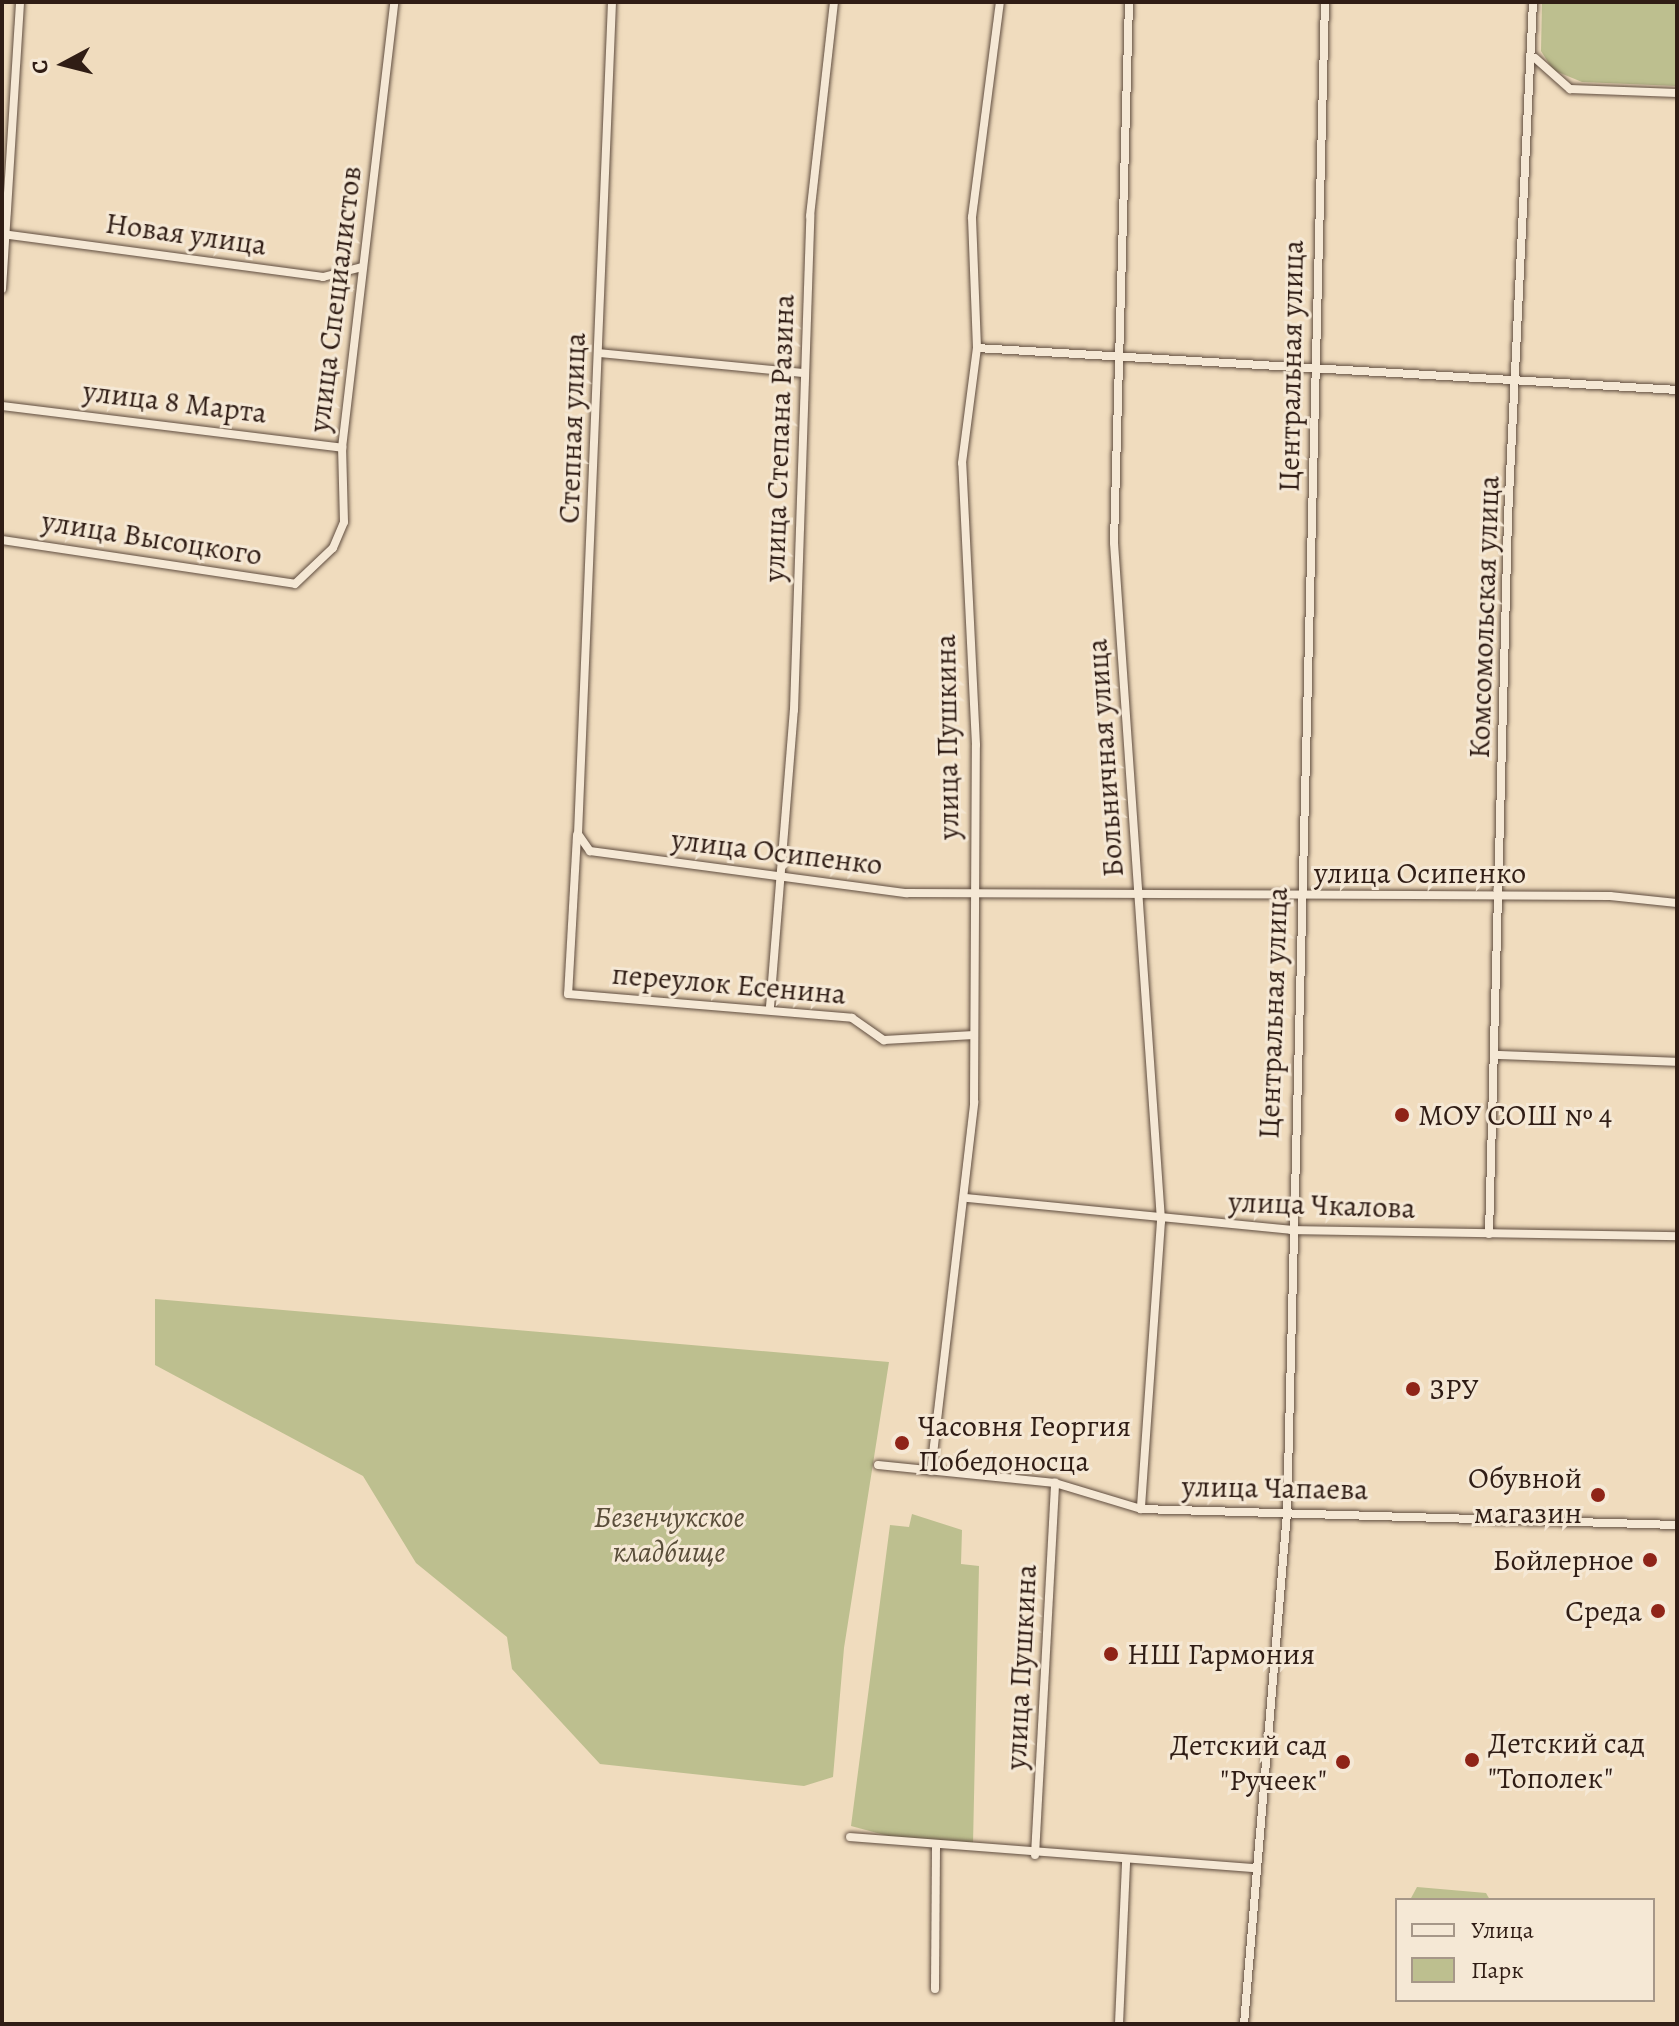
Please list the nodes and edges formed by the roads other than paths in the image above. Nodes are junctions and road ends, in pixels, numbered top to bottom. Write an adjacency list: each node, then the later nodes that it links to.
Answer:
1 (20, 2): 11 (street)
2 (394, 2): 12 (street, улица Специалистов)
3 (612, 2): 15 (street, Степная улица)
4 (834, 2): 18 (street, улица Степана Разина)
5 (1000, 2): 14 (street, улица Пушкина)
6 (1129, 2): 16 (street, Больничная улица)
7 (1325, 2): 17 (street, Центральная улица)
8 (1533, 2): 9 (street, Комсомольская улица)
9 (1533, 53): 10 (street); 19 (street, Комсомольская улица)
10 (1677, 93)
11 (5, 234): 12 (street, Новая улица); 13 (street)
12 (362, 267): 22 (street, улица Специалистов)
13 (2, 289)
14 (977, 348): 16 (street); 27 (street, улица Пушкина)
15 (599, 353): 18 (street); 25 (street, Степная улица)
16 (1114, 358): 17 (street); 30 (street, Больничная улица)
17 (1318, 367): 19 (street); 29 (street, Центральная улица)
18 (804, 373): 26 (street, улица Степана Разина)
19 (1520, 384): 20 (street); 28 (street, Комсомольская улица)
20 (1677, 390)
21 (2, 406): 22 (street, улица 8 Марта)
22 (342, 448): 24 (street, улица Специалистов)
23 (2, 540): 24 (street, улица Высоцкого)
24 (295, 584)
25 (578, 834): 26 (street, улица Осипенко); 32 (street, Степная улица)
26 (785, 877): 27 (street, улица Осипенко); 33 (street, улица Степана Разина)
27 (972, 895): 30 (street, улица Осипенко); 34 (street, улица Пушкина)
28 (1502, 895): 29 (street, улица Осипенко); 31 (street, улица Осипенко); 35 (street, Комсомольская улица)
29 (1301, 897): 30 (street, улица Осипенко); 39 (street, Центральная улица)
30 (1139, 898): 38 (street, Больничная улица)
31 (1677, 903)
32 (568, 994): 33 (street, переулок Есенина)
33 (770, 1007): 34 (street, переулок Есенина)
34 (974, 1035): 37 (street, улица Пушкина)
35 (1497, 1055): 36 (street); 40 (street, Комсомольская улица)
36 (1677, 1062)
37 (967, 1198): 38 (street, улица Чкалова); 43 (street, улица Пушкина)
38 (1161, 1221): 39 (street, улица Чкалова); 45 (street, Больничная улица)
39 (1291, 1230): 40 (street, улица Чкалова); 46 (street, Центральная улица)
40 (1489, 1234): 41 (street, улица Чкалова)
41 (1677, 1236)
42 (878, 1465): 43 (street, улица Чапаева)
43 (931, 1471): 44 (street, улица Чапаева)
44 (1055, 1483): 45 (street, улица Чапаева); 50 (street, улица Пушкина)
45 (1141, 1509): 46 (street, улица Чапаева)
46 (1287, 1513): 47 (street, улица Чапаева); 52 (street, Центральная улица)
47 (1677, 1525)
48 (850, 1837): 49 (street)
49 (936, 1848): 50 (street); 53 (street)
50 (1035, 1855): 51 (street)
51 (1126, 1861): 52 (street); 54 (street)
52 (1255, 1868): 55 (street, Центральная улица)
53 (935, 1989)
54 (1119, 2024)
55 (1244, 2024)

